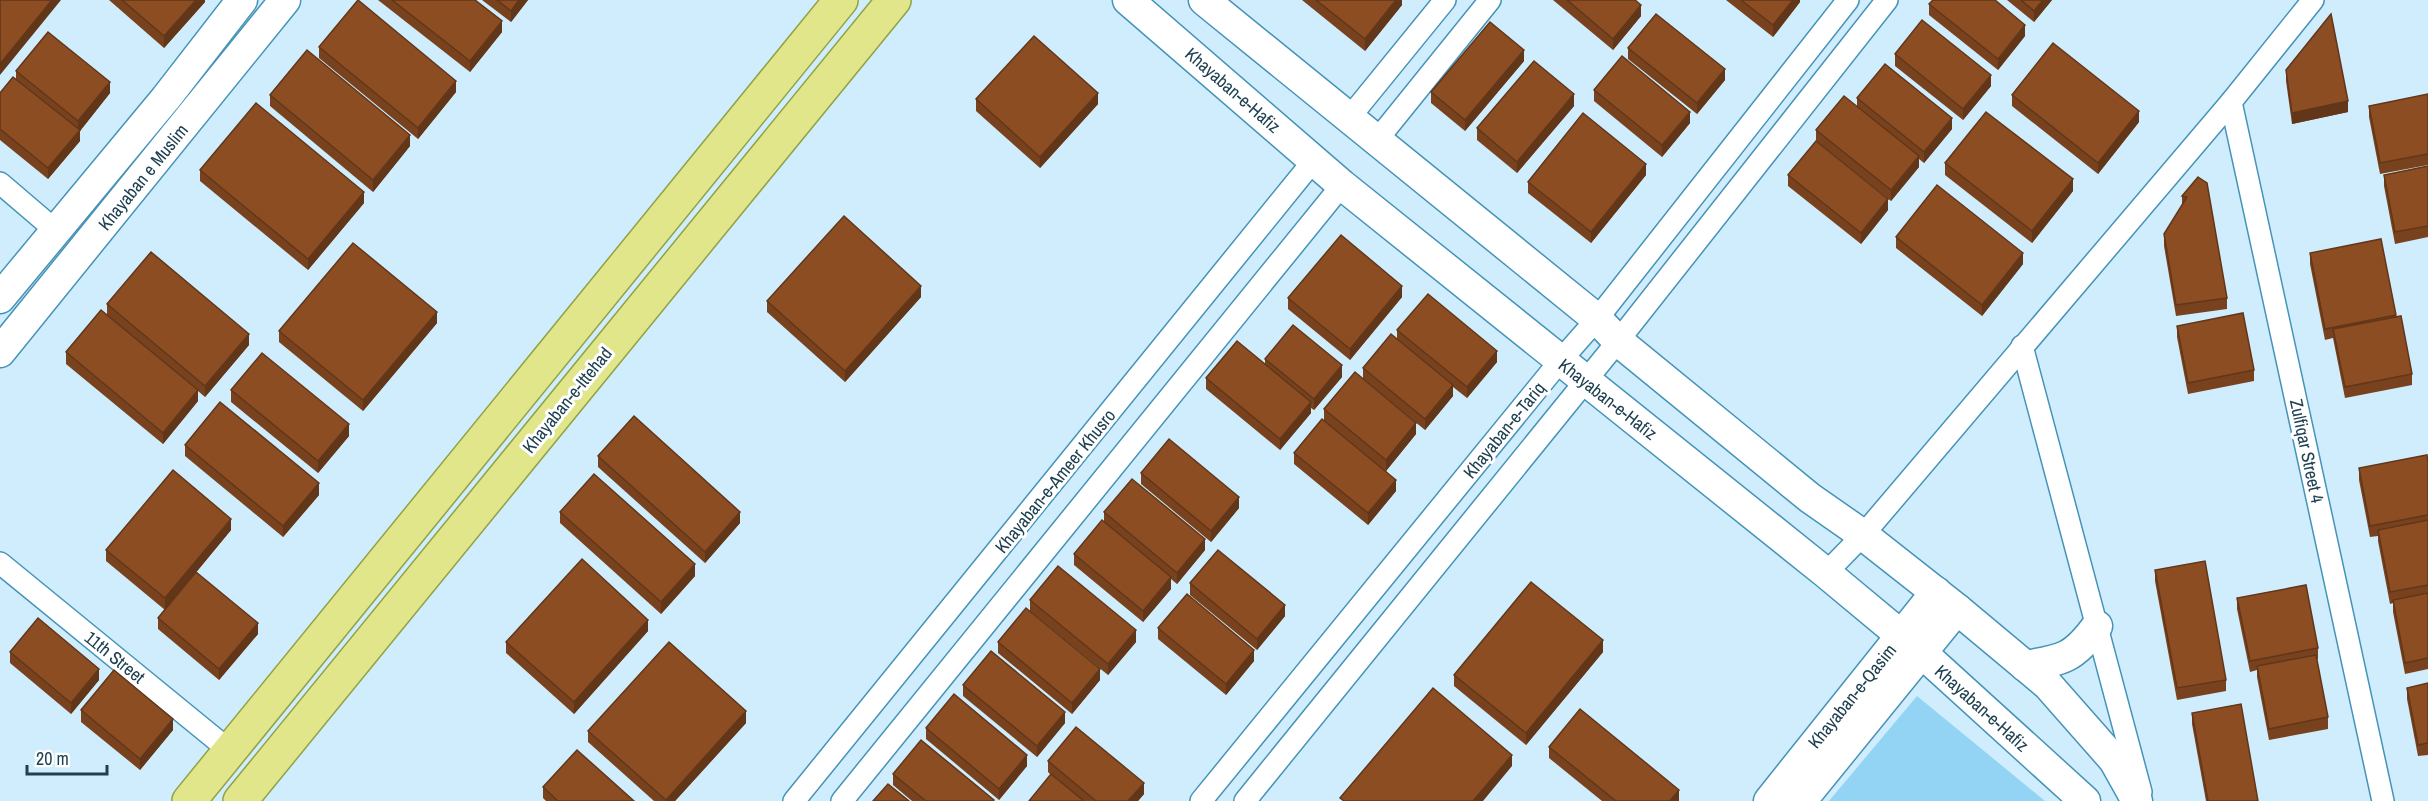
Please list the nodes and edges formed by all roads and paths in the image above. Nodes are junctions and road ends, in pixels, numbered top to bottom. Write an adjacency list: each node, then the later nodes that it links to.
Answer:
1 (242, 0): 12 (street)
2 (285, 0): 14 (street, Khayaban e Muslim)
3 (841, 0): 35 (main road)
4 (894, 0): 37 (main road, Khayaban-e-Ittehad)
5 (1128, 0): 17 (street, Khayaban-e-Hafiz)
6 (1204, 0): 15 (street)
7 (1444, 0): 15 (street)
8 (1490, 0): 16 (street)
9 (1848, 0): 22 (street, Khayaban-e-Tariq)
10 (2313, 0): 13 (street)
11 (1886, 1): 23 (street, Khayaban-e-Tariq)
12 (166, 98): 14 (street); 20 (street)
13 (2230, 102): 24 (street); 47 (street, Zulfiqar Street 4)
14 (192, 116): 25 (street, Khayaban e Muslim)
15 (1349, 117): 16 (street)
16 (1377, 140): 22 (street)
17 (1314, 160): 19 (street, Khayaban-e-Hafiz); 38 (street, Khayaban-e-Ameer Khusro)
18 (0, 183): 20 (street)
19 (1341, 185): 26 (street, Khayaban-e-Hafiz); 39 (street, Khayaban-e-Ameer Khusro)
20 (55, 230): 21 (street)
21 (0, 298)
22 (1597, 319): 23 (street); 26 (street, Khayaban-e-Tariq)
23 (1618, 341): 27 (street, Khayaban-e-Tariq); 28 (street)
24 (2022, 346): 28 (street); 32 (street)
25 (0, 352)
26 (1560, 361): 27 (street, Khayaban-e-Hafiz); 40 (street, Khayaban-e-Tariq)
27 (1585, 380): 30 (street, Khayaban-e-Hafiz); 41 (street, Khayaban-e-Tariq)
28 (1863, 535): 30 (street); 31 (street)
29 (0, 563): 35 (street, 11th Street)
30 (1826, 573): 33 (street, Khayaban-e-Hafiz)
31 (1947, 601): 33 (street, Khayaban-e-Qasim); 34 (street)
32 (2097, 626): 34 (street); 46 (street)
33 (1911, 644): 42 (street, Khayaban-e-Qasim); 43 (street, Khayaban-e-Qasim); 44 (street, Khayaban-e-Hafiz)
34 (2025, 666): 45 (street)
35 (230, 751): 36 (main road)
36 (189, 801)
37 (240, 801)
38 (794, 801)
39 (842, 801)
40 (1201, 801)
41 (1245, 801)
42 (1769, 801)
43 (1801, 801)
44 (2085, 801)
45 (2137, 801)
46 (2144, 801)
47 (2383, 801)

